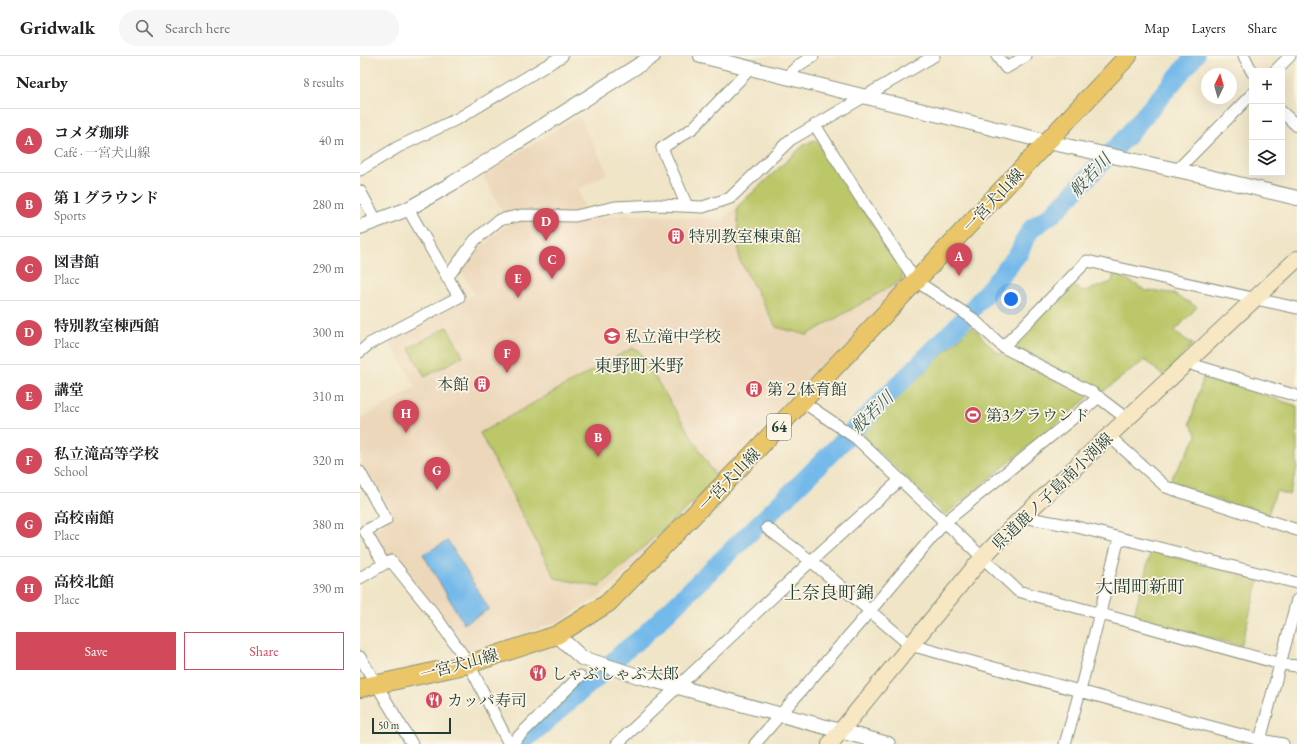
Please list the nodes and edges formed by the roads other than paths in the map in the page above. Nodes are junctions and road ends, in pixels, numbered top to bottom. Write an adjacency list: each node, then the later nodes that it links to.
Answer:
1 (562, 56): 22 (street)
2 (653, 56): 27 (street)
3 (701, 56): 12 (street)
4 (813, 56): 15 (street)
5 (934, 56): 11 (street)
6 (997, 56): 7 (street)
7 (1026, 56)
8 (1128, 56): 21 (main road, 一宮犬山線 / 64)
9 (1244, 56): 13 (street)
10 (1290, 56): 14 (street)
11 (918, 60): 16 (street)
12 (751, 68): 15 (street); 26 (street)
13 (1250, 68)
14 (1278, 68)
15 (786, 77): 16 (street)
16 (866, 96): 19 (street); 21 (street)
17 (1249, 97): 23 (street)
18 (1285, 115): 20 (street)
19 (815, 125): 26 (street); 32 (street)
20 (1297, 126)
21 (1048, 142): 23 (street); 32 (main road, 一宮犬山線 / 64)
22 (360, 170)
23 (1177, 170): 25 (street)
24 (360, 191): 28 (street)
25 (1297, 198)
26 (687, 206): 31 (street)
27 (408, 209): 28 (street); 31 (street)
28 (377, 222): 29 (street)
29 (360, 227)
30 (1297, 258): 33 (main road, 県道鹿ノ子島南小渕線)
31 (447, 278): 36 (street)
32 (916, 281): 35 (street); 40 (main road, 一宮犬山線 / 64)
33 (1256, 298): 34 (street); 35 (street); 37 (main road, 県道鹿ノ子島南小渕線)
34 (1297, 308)
35 (1003, 347): 39 (street)
36 (360, 352)
37 (1187, 363): 38 (street); 41 (main road, 県道鹿ノ子島南小渕線)
38 (1297, 396)
39 (1099, 397): 41 (street); 46 (street)
40 (803, 402): 44 (street); 58 (main road, 一宮犬山線 / 64)
41 (1128, 419): 42 (main road, 県道鹿ノ子島南小渕線)
42 (1109, 436): 45 (main road, 県道鹿ノ子島南小渕線); 48 (street)
43 (360, 472): 52 (street)
44 (900, 480): 46 (street); 51 (street)
45 (1023, 517): 49 (street); 50 (main road, 県道鹿ノ子島南小渕線)
46 (944, 523): 50 (street); 56 (street)
47 (767, 528): 51 (street)
48 (1297, 530)
49 (1119, 538): 54 (street); 57 (street)
50 (982, 558): 57 (street); 59 (main road, 県道鹿ノ子島南小渕線)
51 (811, 561): 56 (street); 66 (street)
52 (384, 564): 53 (street); 61 (street)
53 (360, 578)
54 (1297, 583)
55 (1297, 600): 62 (street)
56 (870, 611): 59 (street); 68 (street)
57 (1100, 614): 62 (street); 67 (street)
58 (556, 635): 61 (main road, 一宮犬山線 / 64); 66 (street)
59 (910, 645): 67 (street); 69 (main road, 県道鹿ノ子島南小渕線)
60 (360, 657): 65 (street)
61 (469, 664): 65 (main road, 一宮犬山線 / 64); 72 (street)
62 (1281, 664): 63 (street); 70 (street)
63 (1297, 666)
64 (580, 676): 72 (street)
65 (369, 686): 71 (street)
66 (678, 687): 68 (street); 73 (street)
67 (1080, 691): 70 (street); 76 (street)
68 (779, 715): 69 (street); 74 (street)
69 (835, 738): 75 (street)
70 (1260, 742): 77 (street)
71 (412, 744)
72 (510, 744)
73 (617, 744)
74 (755, 744)
75 (888, 744)
76 (1065, 744)
77 (1283, 744)

